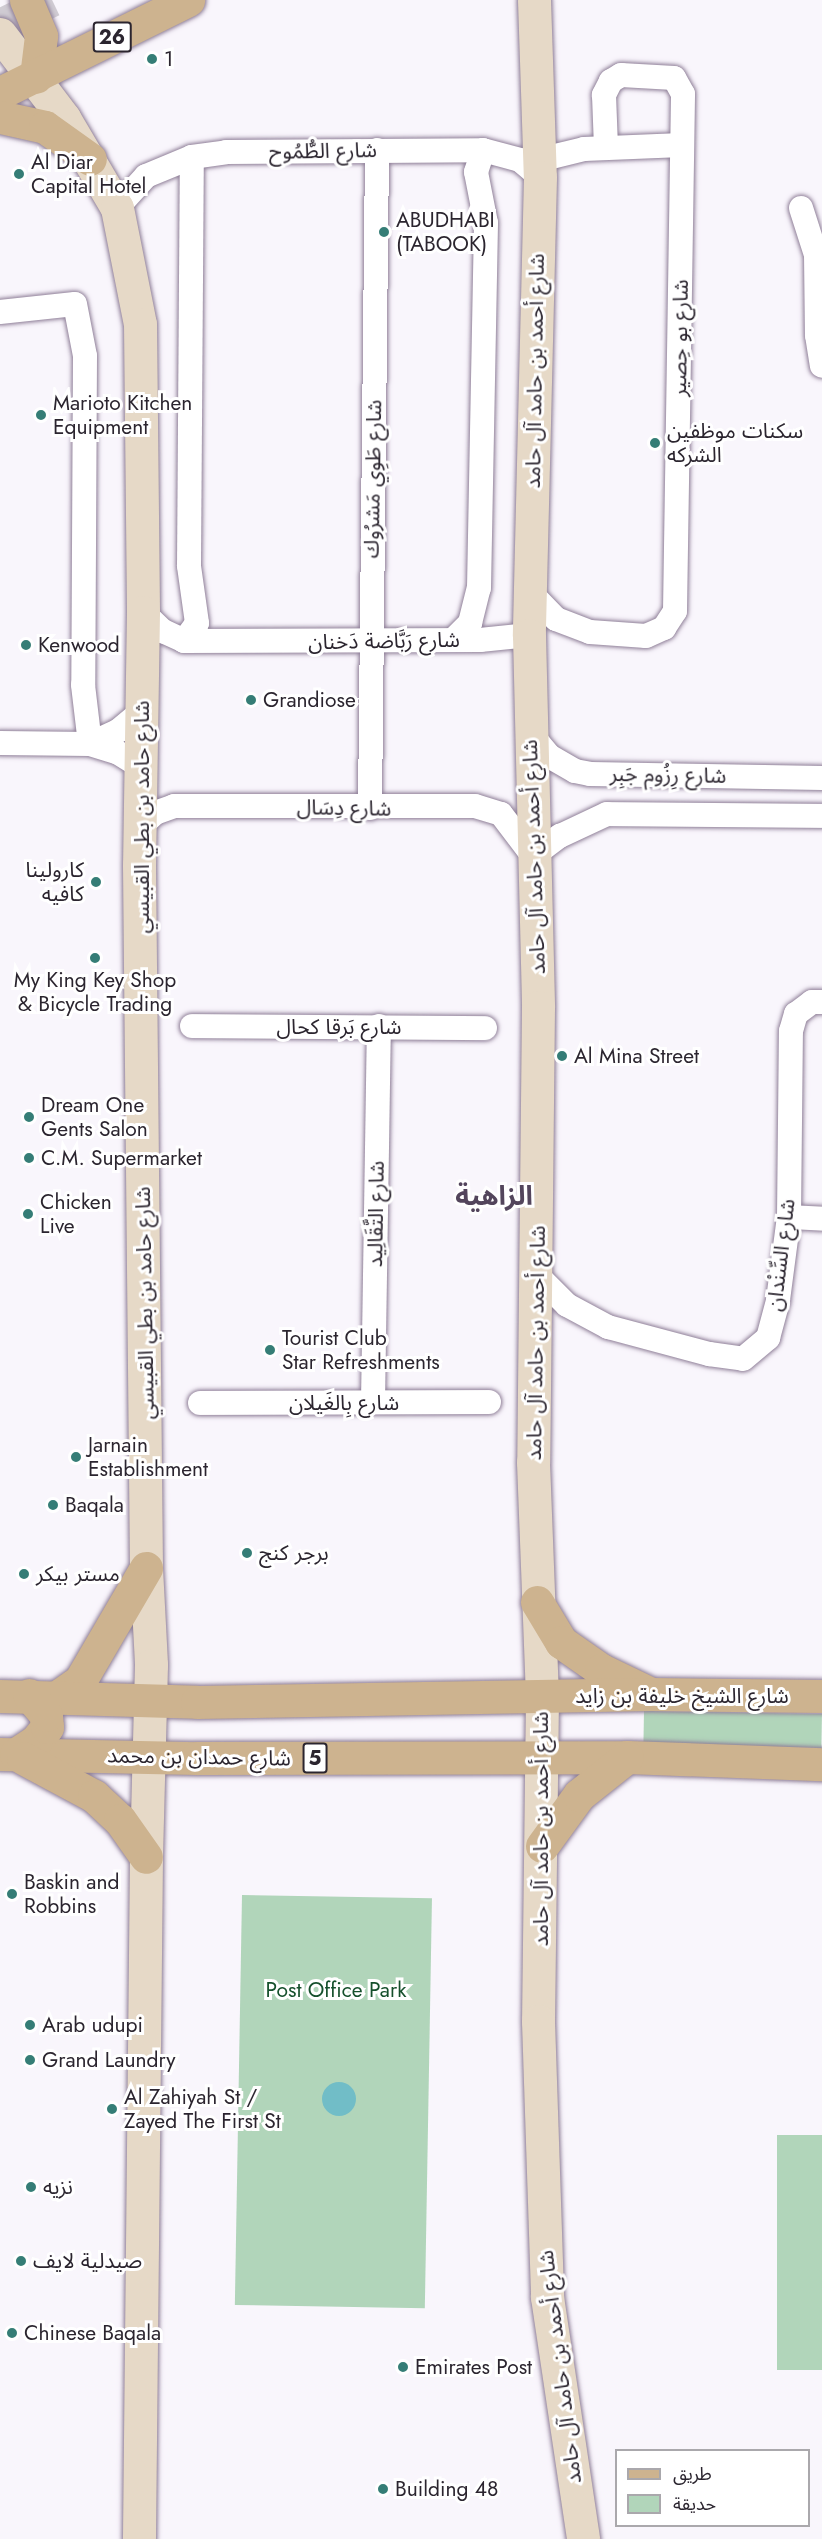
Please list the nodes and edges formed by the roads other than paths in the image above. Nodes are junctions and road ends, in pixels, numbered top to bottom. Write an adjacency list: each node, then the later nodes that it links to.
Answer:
1 (26, 0): 5 (main road)
2 (188, 0): 5 (main road, 26)
3 (534, 0): 14 (main road, شارع أحمد بن حامد آل حامد)
4 (0, 34): 5 (main road, شارع حامد بن بطي القبيسي)
5 (36, 76): 6 (main road, 26); 13 (main road, شارع حامد بن بطي القبيسي)
6 (0, 93)
7 (0, 117): 13 (main road)
8 (682, 145): 9 (street); 9 (street, شارع بو حِصير); 19 (street, شارع بو حِصير)
9 (606, 147): 14 (street)
10 (377, 150): 11 (street, شارع الطُّمُوح); 12 (street, شارع الطُّمُوح); 24 (street, شارع طَوِي مَشرُوك)
11 (483, 150): 14 (street, شارع الطُّمُوح); 23 (street)
12 (192, 157): 15 (street, شارع الطُّمُوح); 21 (street)
13 (90, 159): 15 (main road, شارع حامد بن بطي القبيسي)
14 (539, 169): 19 (main road, شارع أحمد بن حامد آل حامد)
15 (117, 208): 20 (main road, شارع حامد بن بطي القبيسي)
16 (801, 208): 18 (street)
17 (0, 312): 30 (street)
18 (822, 366)
19 (530, 592): 22 (main road, شارع أحمد بن حامد آل حامد)
20 (143, 612): 25 (street, شارع رَبَّاضة دَخنان); 27 (main road, شارع حامد بن بطي القبيسي)
21 (197, 618): 25 (street); 26 (street, شارع رَبَّاضة دَخنان)
22 (529, 635): 23 (street, شارع رَبَّاضة دَخنان); 28 (main road, شارع أحمد بن حامد آل حامد)
23 (454, 639): 24 (street, شارع رَبَّاضة دَخنان)
24 (371, 640): 26 (street, شارع رَبَّاضة دَخنان); 33 (street, شارع طَوِي مَشرُوك)
25 (183, 641): 26 (street, شارع رَبَّاضة دَخنان)
26 (239, 644)
27 (142, 711): 30 (street); 31 (main road, شارع حامد بن بطي القبيسي)
28 (530, 733): 32 (street, شارع رِزُوم جَبِر); 36 (main road, شارع أحمد بن حامد آل حامد)
29 (0, 743): 30 (street)
30 (90, 744): 31 (street)
31 (141, 767): 35 (main road, شارع حامد بن بطي القبيسي)
32 (822, 778)
33 (370, 808): 35 (street, شارع دِسَال); 36 (street, شارع دِسَال)
34 (822, 816): 36 (street, شارع رِزُوم جَبِر)
35 (140, 827): 47 (main road, شارع حامد بن بطي القبيسي)
36 (533, 856): 43 (main road, شارع أحمد بن حامد آل حامد)
37 (822, 1002): 41 (street, شارع السِّنْدان)
38 (192, 1026): 39 (street, شارع بَرقا كحال)
39 (379, 1026): 40 (street, شارع بَرقا كحال); 44 (street, شارع التَّقَالِيد)
40 (485, 1028)
41 (789, 1217): 42 (street); 43 (street, شارع السِّنْدان)
42 (822, 1219)
43 (537, 1275): 48 (main road, شارع أحمد بن حامد آل حامد)
44 (374, 1402): 45 (street, شارع بِالغَيلان); 46 (street, شارع بِالغَيلان)
45 (489, 1402)
46 (200, 1403)
47 (146, 1568): 50 (main road); 53 (main road, شارع حامد بن بطي القبيسي)
48 (537, 1602): 49 (main road); 52 (main road, شارع أحمد بن حامد آل حامد)
49 (651, 1694): 51 (main road, شارع الشيخ خليفة بن زايد); 52 (main road, شارع الشيخ خليفة بن زايد)
50 (29, 1695): 53 (main road); 54 (main road)
51 (822, 1696)
52 (542, 1697): 53 (main road); 56 (main road, شارع أحمد بن حامد آل حامد)
53 (151, 1699): 55 (main road, شارع حامد بن بطي القبيسي)
54 (8, 1754): 55 (main road, شارع حمدان بن محمد / 5); 60 (main road)
55 (149, 1755): 56 (main road, شارع حمدان بن محمد / 5); 60 (main road, شارع حامد بن بطي القبيسي)
56 (542, 1757): 57 (main road); 59 (main road, شارع أحمد بن حامد آل حامد)
57 (627, 1757): 58 (main road); 59 (main road)
58 (822, 1764)
59 (542, 1846): 62 (main road, شارع أحمد بن حامد آل حامد)
60 (146, 1857): 61 (main road, شارع حامد بن بطي القبيسي)
61 (139, 2539)
62 (583, 2539)

